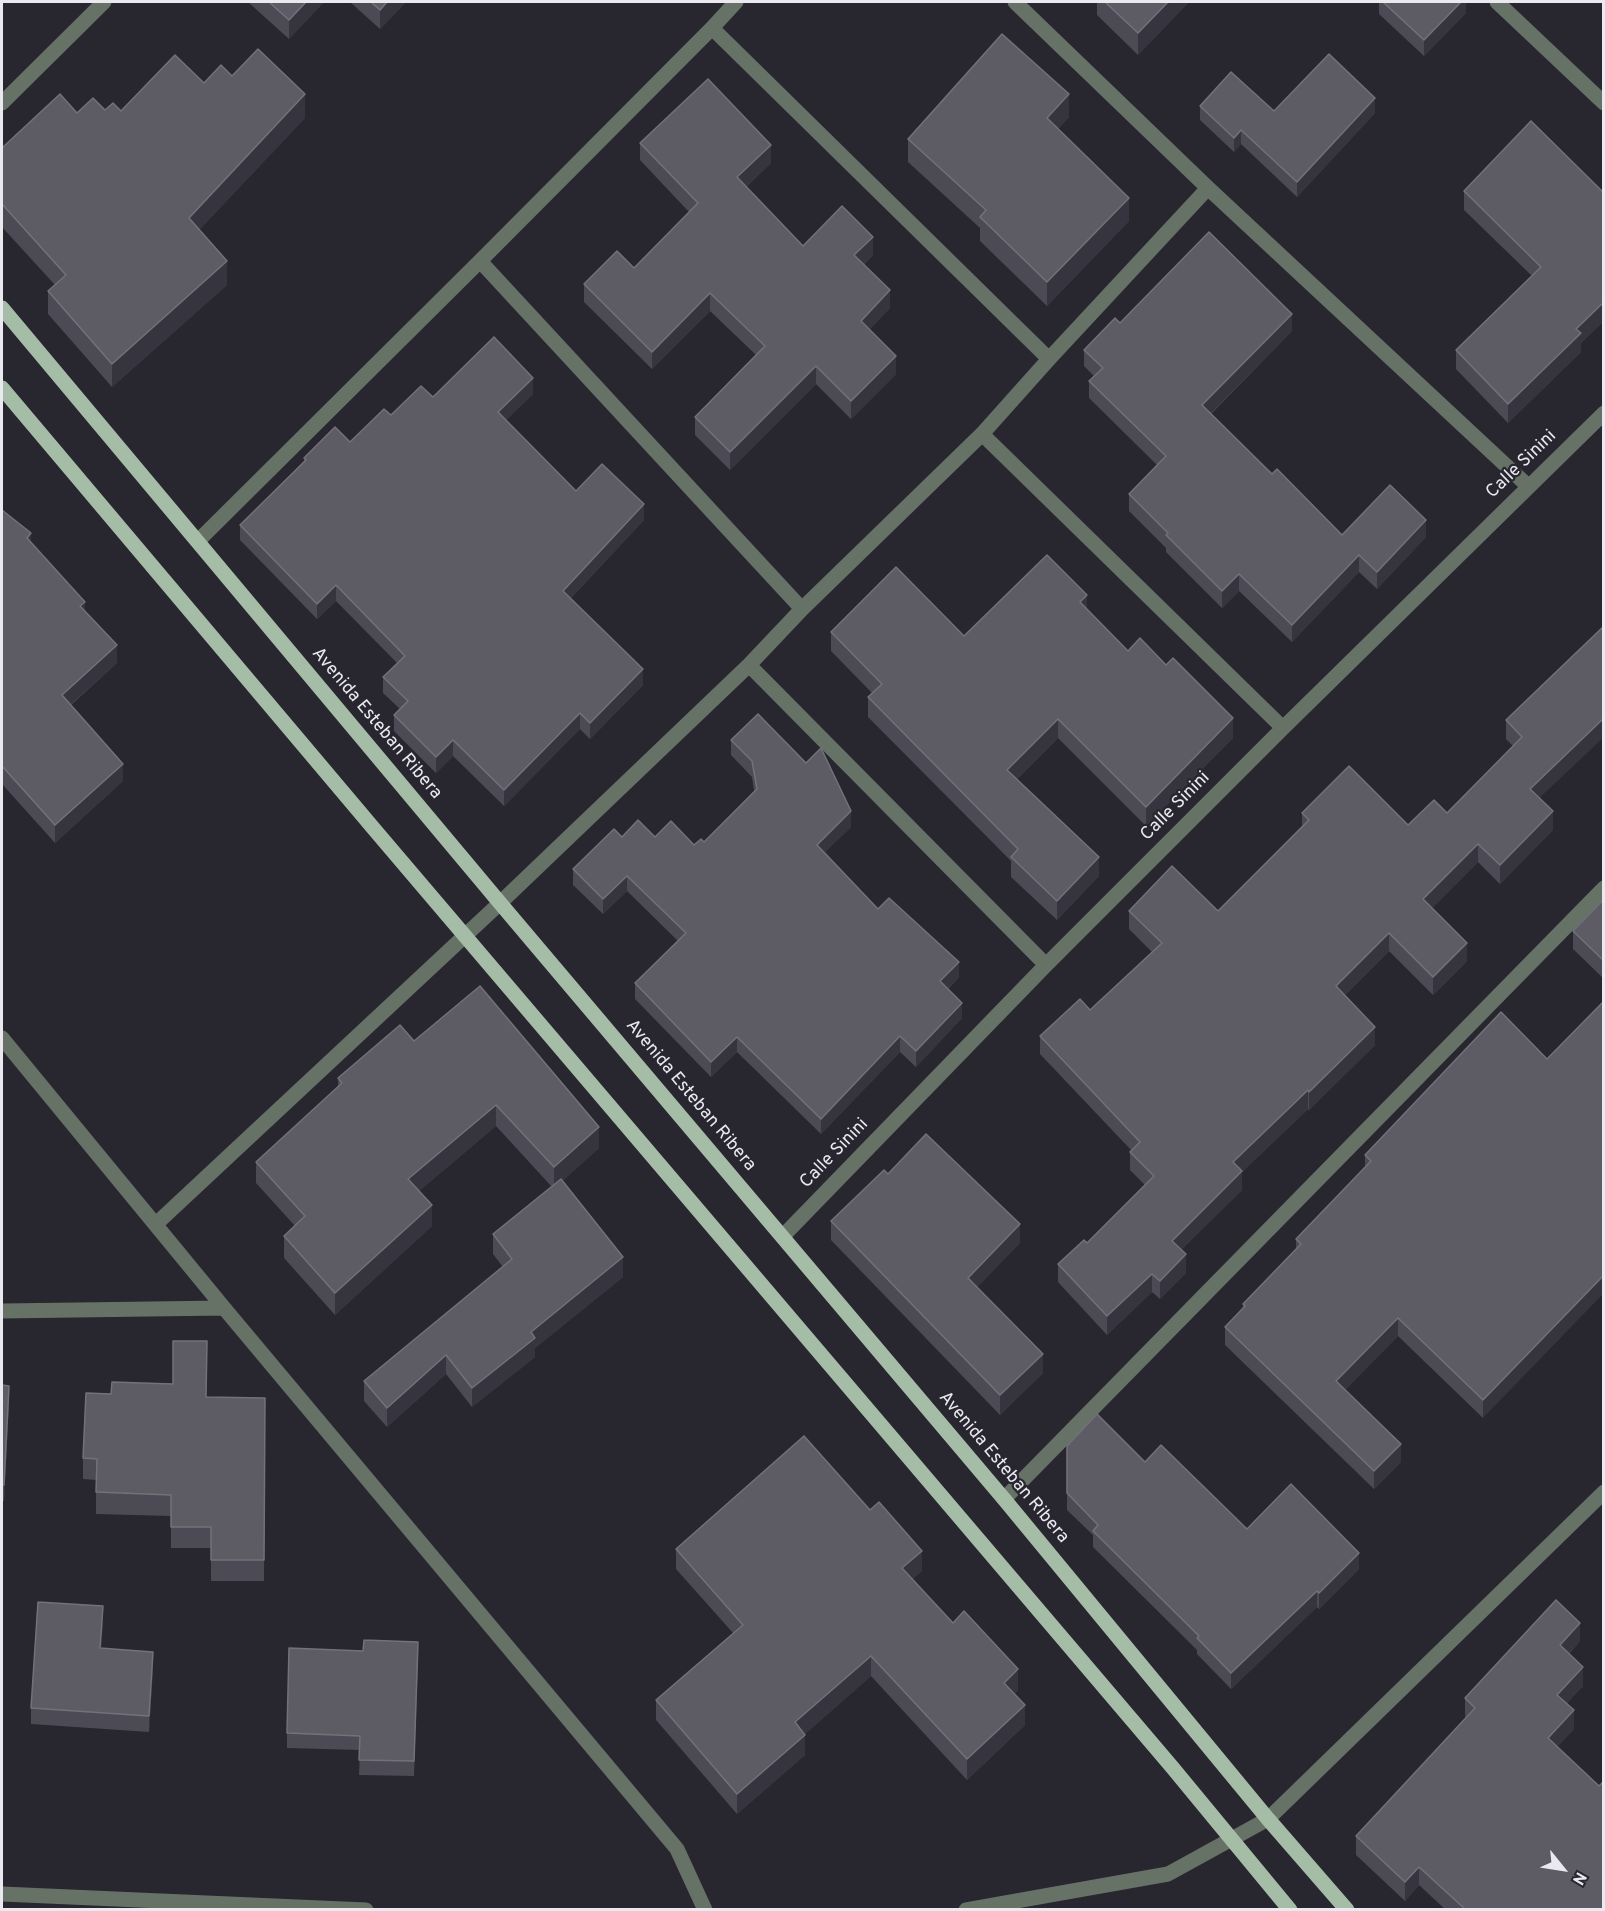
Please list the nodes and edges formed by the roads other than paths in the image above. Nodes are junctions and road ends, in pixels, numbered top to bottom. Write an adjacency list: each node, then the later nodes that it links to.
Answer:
1 (104, 2): 6 (street)
2 (736, 2): 5 (street)
3 (1014, 2): 8 (street)
4 (1497, 2): 7 (street)
5 (712, 28): 9 (street); 11 (street)
6 (2, 103)
7 (1604, 103)
8 (1208, 188): 11 (street); 15 (street)
9 (480, 261): 16 (street); 17 (street)
10 (2, 308): 16 (main road, Avenida Esteban Ribera)
11 (1049, 358): 14 (street)
12 (2, 388): 22 (main road)
13 (1604, 413): 15 (street, Calle Sinini)
14 (982, 434): 17 (street); 19 (street)
15 (1528, 486): 19 (street, Calle Sinini)
16 (198, 541): 21 (main road, Avenida Esteban Ribera)
17 (802, 609): 18 (street)
18 (749, 665): 21 (street); 23 (street)
19 (1283, 728): 23 (street, Calle Sinini)
20 (1604, 888): 30 (street)
21 (500, 903): 22 (street); 26 (main road, Avenida Esteban Ribera)
22 (465, 936): 25 (street); 32 (main road)
23 (1046, 966): 26 (street, Calle Sinini)
24 (2, 1038): 25 (street)
25 (156, 1224): 27 (street)
26 (783, 1236): 30 (main road, Avenida Esteban Ribera)
27 (224, 1308): 28 (street); 35 (street)
28 (2, 1311)
29 (1604, 1492): 31 (street)
30 (1004, 1499): 31 (main road, Avenida Esteban Ribera)
31 (1268, 1819): 32 (street); 38 (main road, Avenida Esteban Ribera)
32 (1231, 1839): 36 (street); 37 (main road)
33 (2, 1894): 34 (street)
34 (366, 1910)
35 (705, 1910)
36 (966, 1910)
37 (1290, 1910)
38 (1347, 1910)

